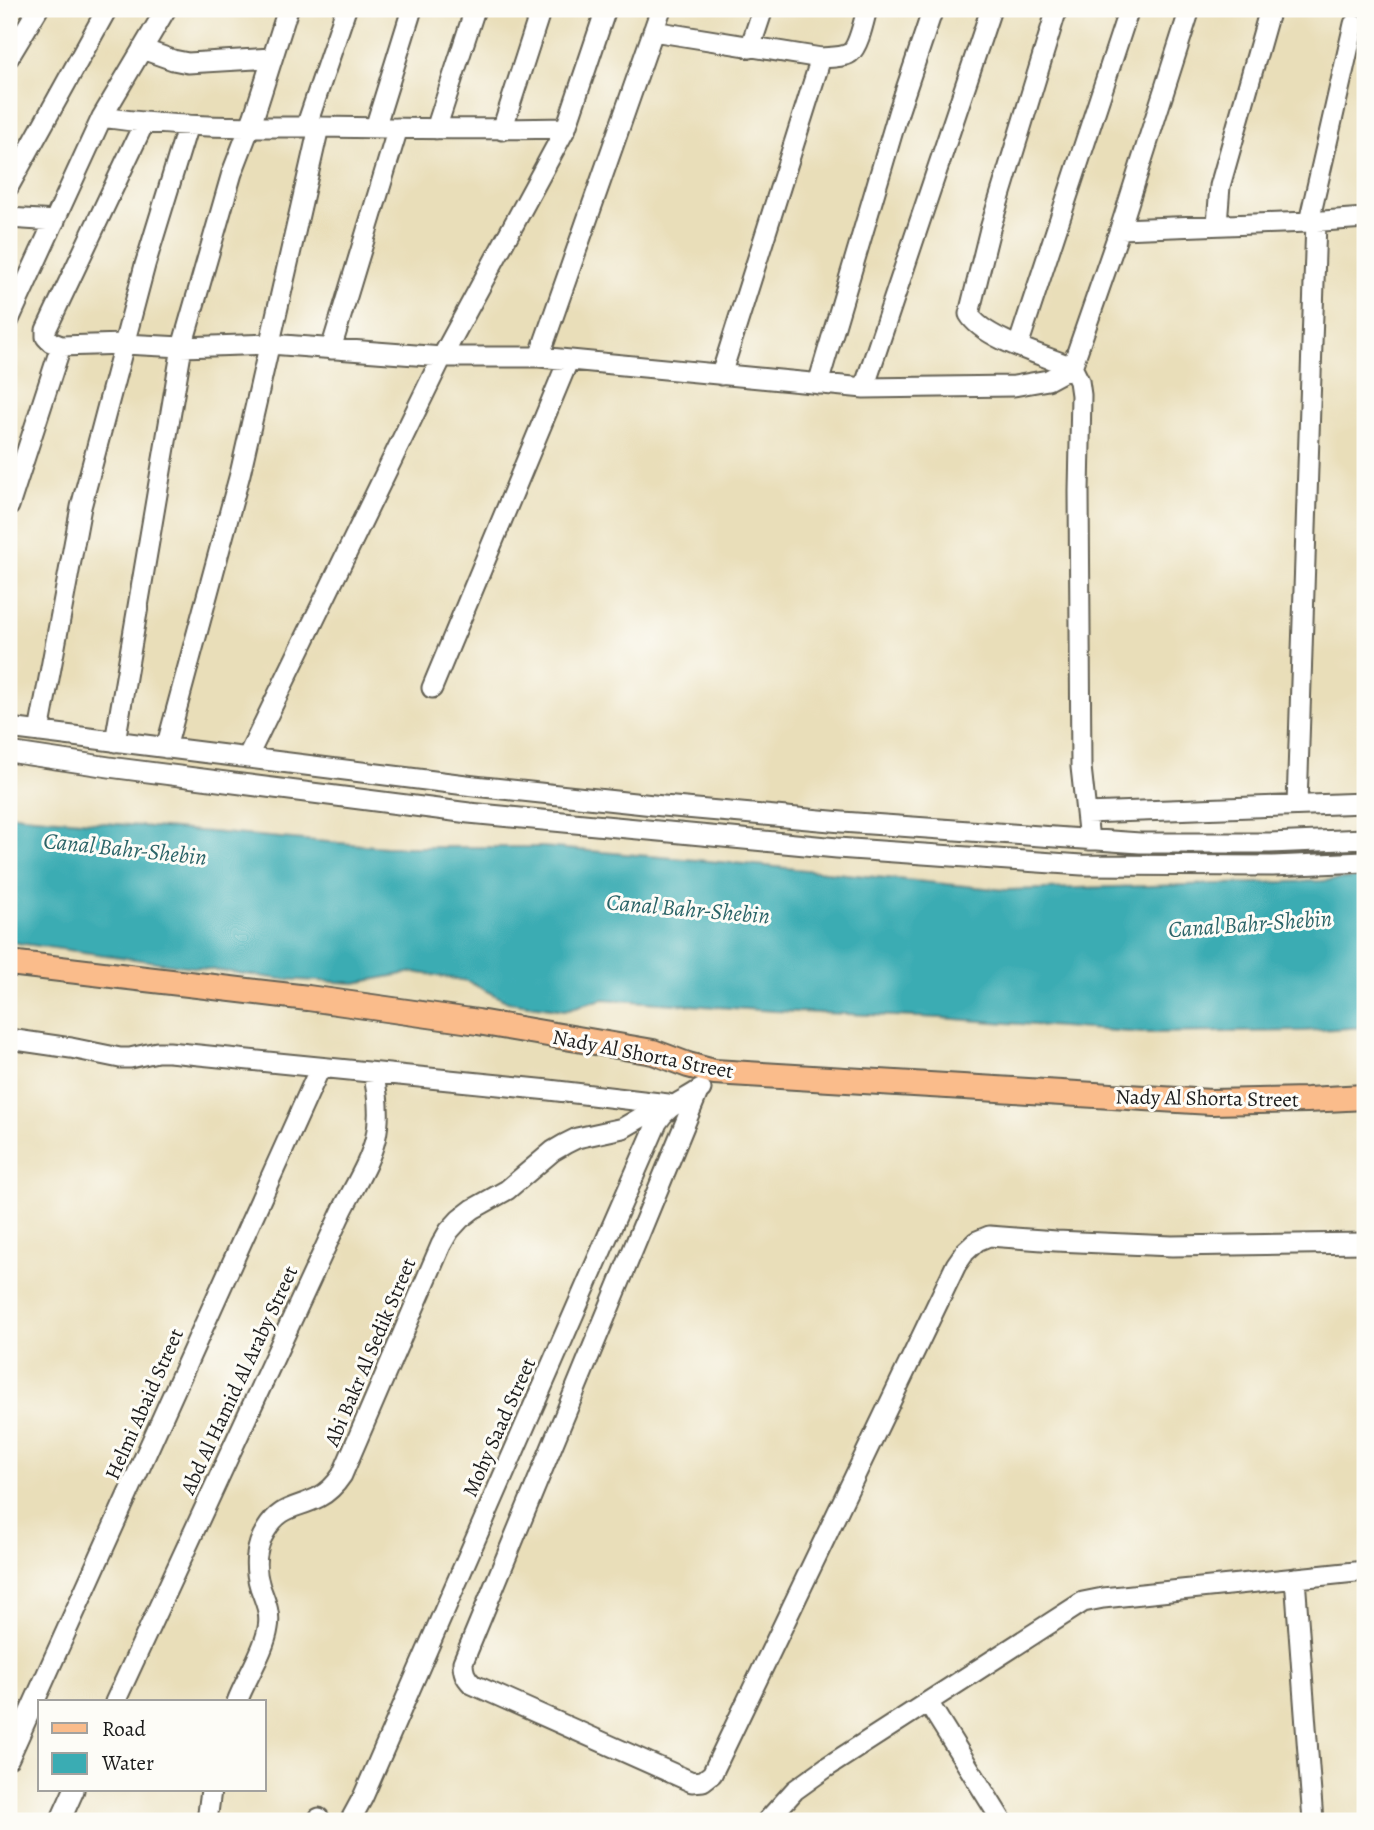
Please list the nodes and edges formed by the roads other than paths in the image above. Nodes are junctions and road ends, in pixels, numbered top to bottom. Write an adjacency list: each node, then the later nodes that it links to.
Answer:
1 (38, 9): 23 (street)
2 (107, 9): 36 (street)
3 (166, 9): 22 (street)
4 (288, 9): 24 (street)
5 (346, 9): 30 (street)
6 (412, 9): 31 (street)
7 (475, 9): 34 (street)
8 (541, 9): 35 (street)
9 (606, 9): 33 (street)
10 (661, 9): 20 (street)
11 (763, 9): 21 (street)
12 (867, 9): 25 (street)
13 (933, 9): 55 (street)
14 (991, 9): 56 (street)
15 (1057, 9): 47 (street)
16 (1129, 9): 47 (street)
17 (1189, 9): 42 (street)
18 (1270, 9): 41 (street)
19 (1354, 24): 40 (street)
20 (653, 32): 21 (street); 51 (street)
21 (750, 48): 25 (street)
22 (142, 49): 24 (street); 26 (street)
23 (9, 57)
24 (272, 58): 29 (street)
25 (821, 58): 54 (street)
26 (102, 117): 27 (street); 39 (street)
27 (144, 123): 28 (street); 46 (street)
28 (188, 125): 29 (street); 44 (street)
29 (250, 127): 30 (street); 48 (street)
30 (313, 127): 31 (street); 45 (street)
31 (374, 128): 32 (street)
32 (398, 128): 34 (street); 49 (street)
33 (566, 128): 35 (street); 50 (street)
34 (436, 129): 35 (street)
35 (502, 130)
36 (9, 186)
37 (9, 218): 39 (street)
38 (1365, 218): 40 (street)
39 (55, 221): 43 (street)
40 (1313, 222): 41 (street); 66 (street)
41 (1217, 224): 42 (street)
42 (1120, 229): 53 (street)
43 (9, 320)
44 (124, 344): 46 (street); 48 (street); 60 (street)
45 (270, 344): 48 (street); 49 (street); 62 (street)
46 (61, 346): 57 (street)
47 (1018, 346): 53 (street)
48 (182, 347): 61 (street)
49 (331, 349): 50 (street)
50 (442, 357): 51 (street); 64 (street)
51 (539, 357): 52 (street)
52 (568, 360): 54 (street); 58 (street)
53 (1072, 367): 56 (street); 67 (street)
54 (721, 375): 55 (street)
55 (818, 384): 56 (street)
56 (864, 388)
57 (9, 506)
58 (432, 688)
59 (9, 728): 60 (street)
60 (38, 732): 61 (street)
61 (115, 742): 62 (street)
62 (166, 748): 64 (street)
63 (9, 752): 70 (street)
64 (247, 758): 69 (street)
65 (1365, 803): 66 (street)
66 (1297, 805): 67 (street)
67 (1086, 813): 69 (street)
68 (1365, 839): 69 (street)
69 (1089, 840)
70 (1365, 862)
71 (9, 962): 74 (main road, Nady Al Shorta Street)
72 (9, 1039): 73 (street)
73 (320, 1068): 75 (street); 85 (street, Helmi Abaid Street)
74 (714, 1072): 76 (street, Mohy Saad Street); 77 (main road, Nady Al Shorta Street)
75 (373, 1073): 78 (street); 82 (street, Abd Al Hamid Al Araby Street)
76 (698, 1091): 78 (street, Mohy Saad Street); 79 (street)
77 (1365, 1097)
78 (672, 1105): 83 (street, Abi Bakr Al Sedik Street); 90 (street, Mohy Saad Street)
79 (1365, 1243)
80 (1365, 1572): 81 (street)
81 (1295, 1578): 84 (street); 93 (street)
82 (116, 1700)
83 (238, 1700)
84 (928, 1702): 91 (street); 92 (street)
85 (9, 1758)
86 (73, 1792): 88 (street)
87 (212, 1792): 89 (street)
88 (60, 1821)
89 (206, 1821)
90 (349, 1821)
91 (767, 1821)
92 (1002, 1821)
93 (1313, 1821)

